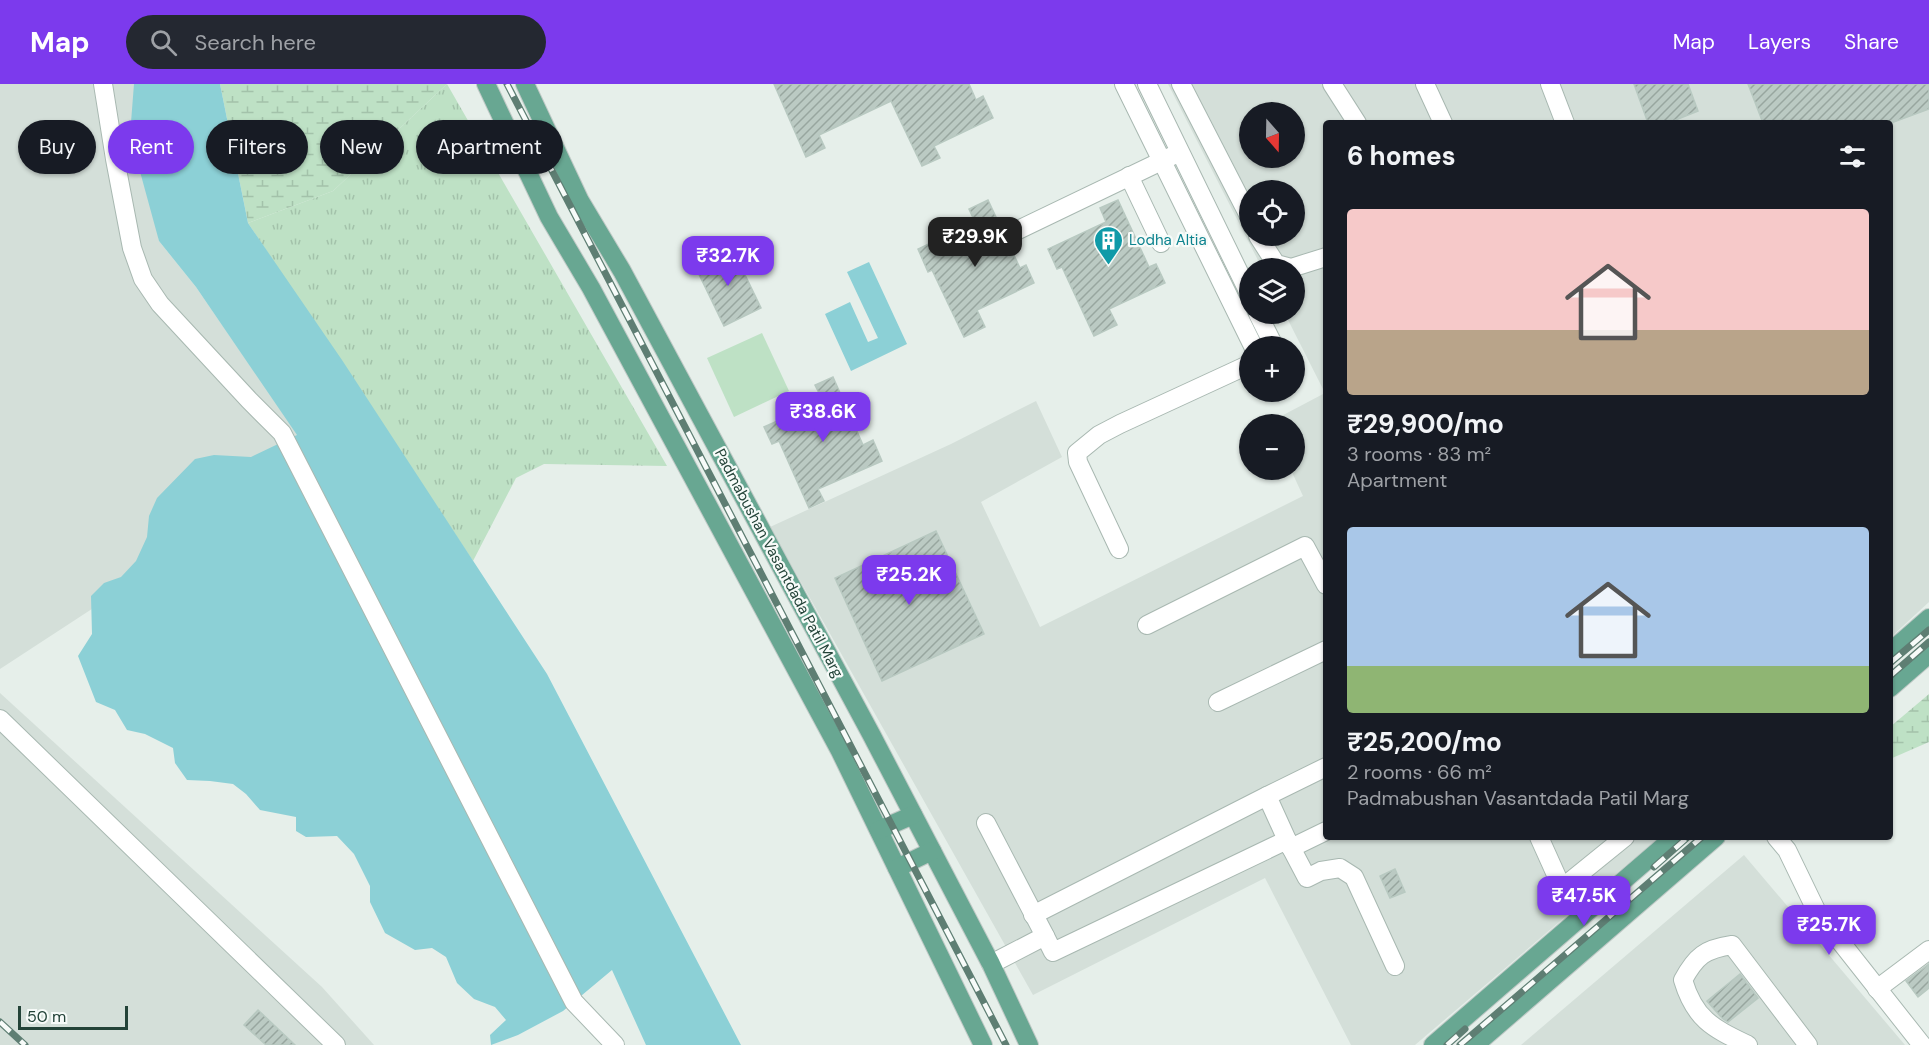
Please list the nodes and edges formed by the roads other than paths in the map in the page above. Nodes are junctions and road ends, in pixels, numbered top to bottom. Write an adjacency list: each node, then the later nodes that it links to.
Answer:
1 (103, 84): 57 (street)
2 (486, 84): 38 (main road)
3 (525, 84): 36 (main road, Padmabushan Vasantdada Patil Marg)
4 (1124, 84): 14 (street)
5 (1147, 84): 13 (street)
6 (1182, 84): 16 (street)
7 (1332, 84): 10 (street)
8 (1425, 84): 11 (street)
9 (1550, 84): 12 (street)
10 (1355, 120)
11 (1442, 120)
12 (1564, 120)
13 (1180, 152): 14 (street); 21 (street)
14 (1162, 160): 15 (street); 22 (street)
15 (1130, 176): 17 (street); 18 (street)
16 (1239, 196)
17 (1014, 232)
18 (1161, 243)
19 (1264, 246): 20 (street)
20 (1323, 258)
21 (1239, 273)
22 (1247, 336)
23 (1239, 369): 24 (street)
24 (1119, 549)
25 (1323, 579): 26 (street)
26 (1148, 625)
27 (1925, 629): 28 (main road)
28 (1893, 650)
29 (1323, 651): 32 (street)
30 (1929, 654): 31 (main road)
31 (1893, 685)
32 (1218, 702)
33 (0, 719): 56 (street)
34 (1323, 768): 35 (street)
35 (1267, 796): 46 (street); 50 (street)
36 (913, 815): 38 (main road); 47 (main road, Padmabushan Vasantdada Patil Marg)
37 (986, 823): 50 (street)
38 (879, 830): 49 (main road)
39 (1323, 832): 46 (street)
40 (1540, 840): 48 (street)
41 (1597, 840): 48 (street)
42 (1622, 840): 48 (street)
43 (1671, 840): 60 (main road)
44 (1713, 840): 61 (main road)
45 (1779, 840): 55 (street)
46 (1289, 844): 51 (street); 54 (street)
47 (932, 851): 49 (main road); 53 (main road, Padmabushan Vasantdada Patil Marg)
48 (1604, 855)
49 (897, 868): 58 (main road)
50 (1034, 915): 51 (street)
51 (1045, 936): 53 (street)
52 (1929, 950): 55 (street)
53 (991, 964): 59 (main road, Padmabushan Vasantdada Patil Marg)
54 (1395, 966)
55 (1877, 989): 64 (street)
56 (336, 1045)
57 (615, 1045)
58 (983, 1045)
59 (1029, 1045)
60 (1433, 1045)
61 (1475, 1045)
62 (1748, 1045): 63 (street)
63 (1808, 1045)
64 (1922, 1045)

